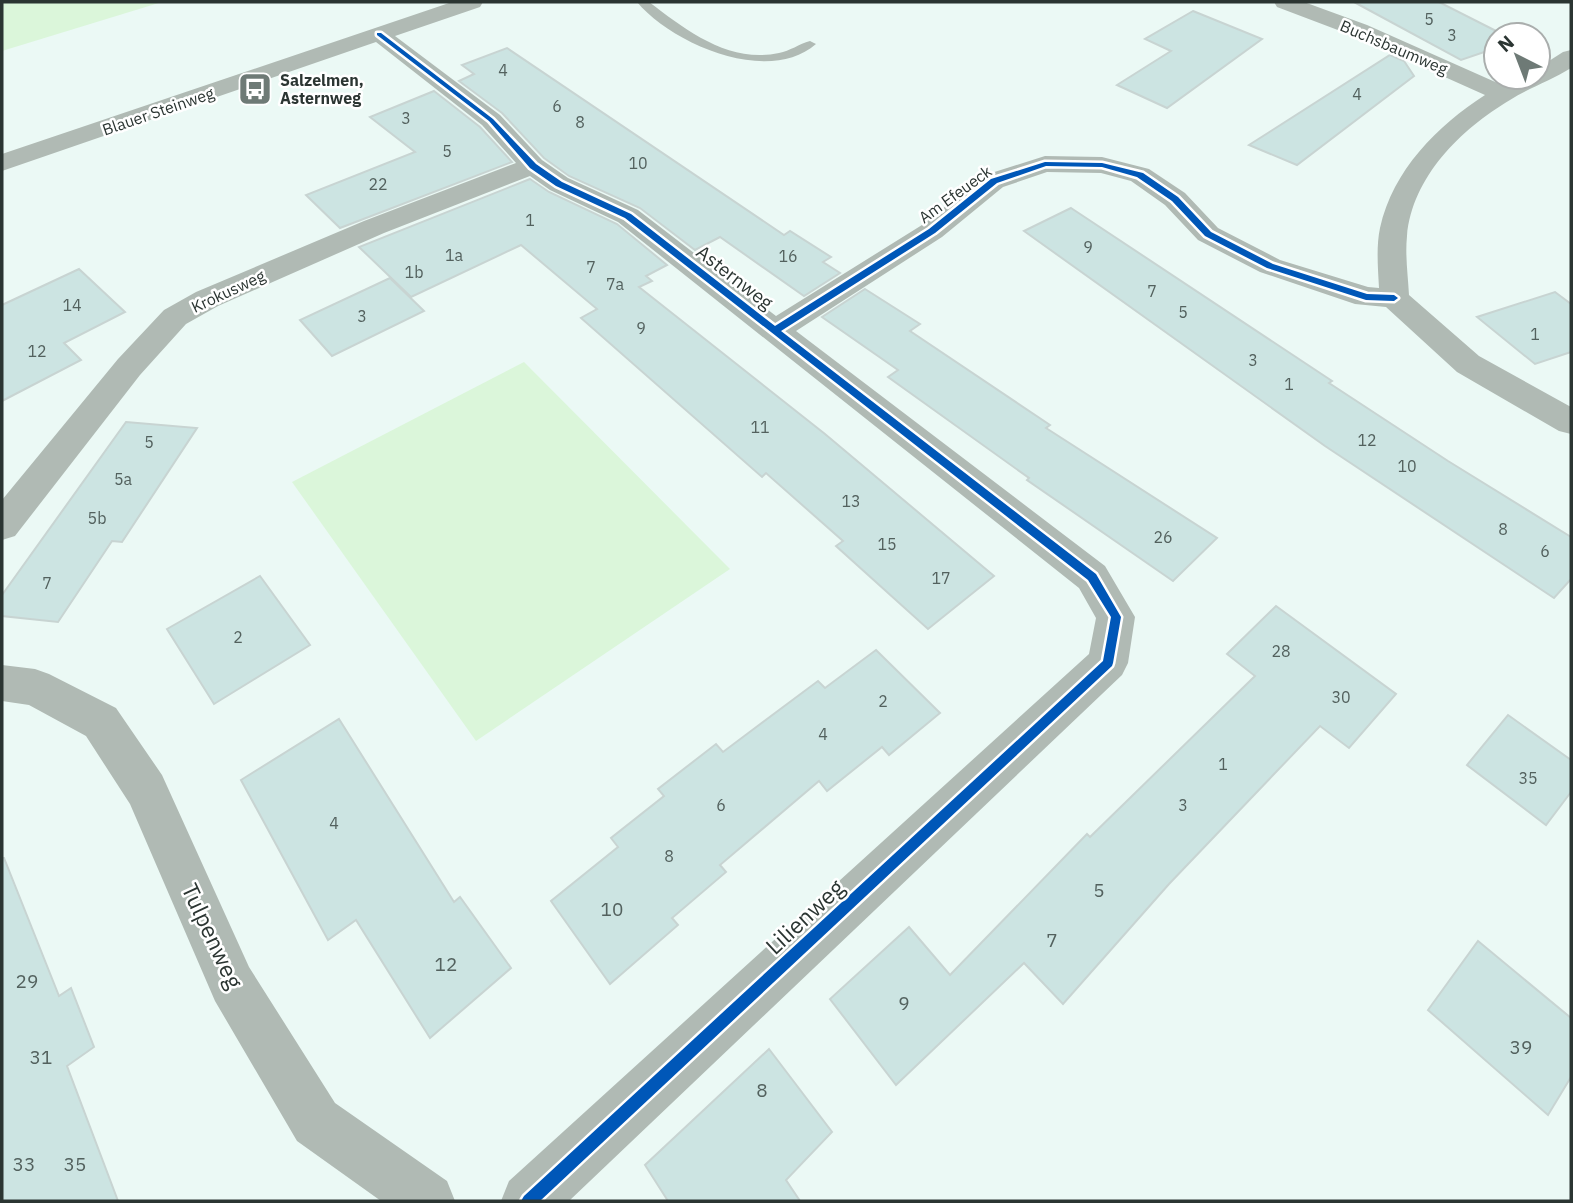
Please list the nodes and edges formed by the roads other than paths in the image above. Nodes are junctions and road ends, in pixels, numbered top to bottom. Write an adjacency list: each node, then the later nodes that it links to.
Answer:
1 (472, 2): 4 (street, Blauer Steinweg)
2 (642, 2): 5 (lane)
3 (1285, 2): 7 (street, Buchsbaumweg)
4 (379, 34): 8 (street, Blauer Steinweg); 9 (street, Asternweg)
5 (810, 44)
6 (1571, 57): 7 (street)
7 (1503, 94): 10 (street)
8 (2, 163)
9 (533, 166): 11 (street, Asternweg); 13 (street, Krokusweg)
10 (1394, 298): 11 (street, Am Efeueck); 12 (street)
11 (774, 331): 14 (street, Asternweg)
12 (1571, 422)
13 (2, 526)
14 (1108, 663): 17 (street, Lilienweg)
15 (2, 683): 16 (street, Tulpenweg)
16 (427, 1201)
17 (529, 1201)

